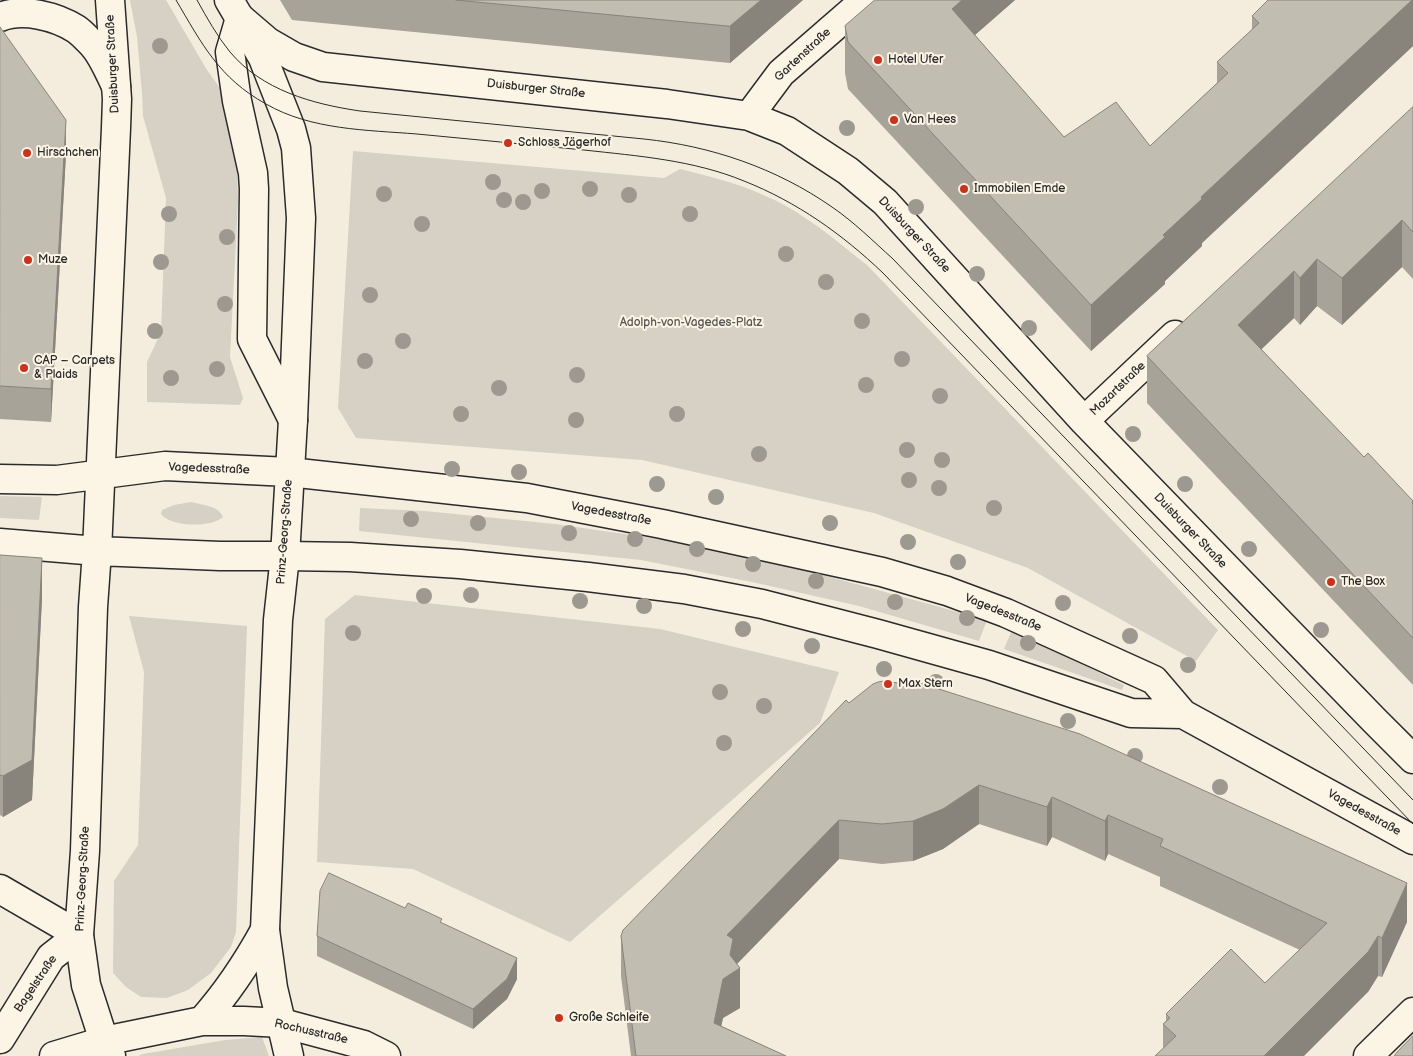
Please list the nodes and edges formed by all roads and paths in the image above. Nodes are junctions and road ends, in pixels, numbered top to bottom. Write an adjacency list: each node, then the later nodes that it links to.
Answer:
1 (110, 0): 5 (street, Duisburger Straße)
2 (865, 0): 6 (street, Gartenstraße)
3 (234, 9): 6 (street, Duisburger Straße); 9 (street); 9 (street, Prinz-Georg-Straße)
4 (0, 17): 5 (street)
5 (116, 86): 7 (street, Duisburger Straße)
6 (749, 116): 10 (street, Duisburger Straße)
7 (116, 128): 12 (street, Prinz-Georg-Straße)
8 (1191, 319): 10 (street, Mozartstraße)
9 (292, 420): 11 (street, Prinz-Georg-Straße)
10 (1084, 421): 18 (street, Duisburger Straße)
11 (289, 472): 12 (street, Vagedesstraße); 16 (street, Prinz-Georg-Straße); 17 (street, Vagedesstraße)
12 (100, 474): 13 (street, Vagedesstraße); 15 (street, Prinz-Georg-Straße)
13 (0, 479)
14 (0, 543): 15 (street, Vagedesstraße)
15 (97, 551): 16 (street, Vagedesstraße); 22 (street, Prinz-Georg-Straße)
16 (285, 556): 17 (street, Vagedesstraße); 21 (street, Prinz-Georg-Straße)
17 (1183, 714): 19 (street, Vagedesstraße)
18 (1413, 758)
19 (1413, 840)
20 (0, 889): 22 (street)
21 (266, 930): 24 (street); 25 (street, Prinz-Georg-Straße)
22 (79, 935): 26 (street, Bagelstraße); 27 (street, Prinz-Georg-Straße)
23 (1413, 1012): 31 (street)
24 (202, 1021): 25 (street, Rochusstraße); 27 (street, Rochusstraße)
25 (282, 1023): 29 (street, Prinz-Georg-Straße); 30 (street, Rochusstraße)
26 (0, 1039)
27 (108, 1049): 28 (street)
28 (54, 1056)
29 (290, 1056)
30 (386, 1056)
31 (1368, 1056)

